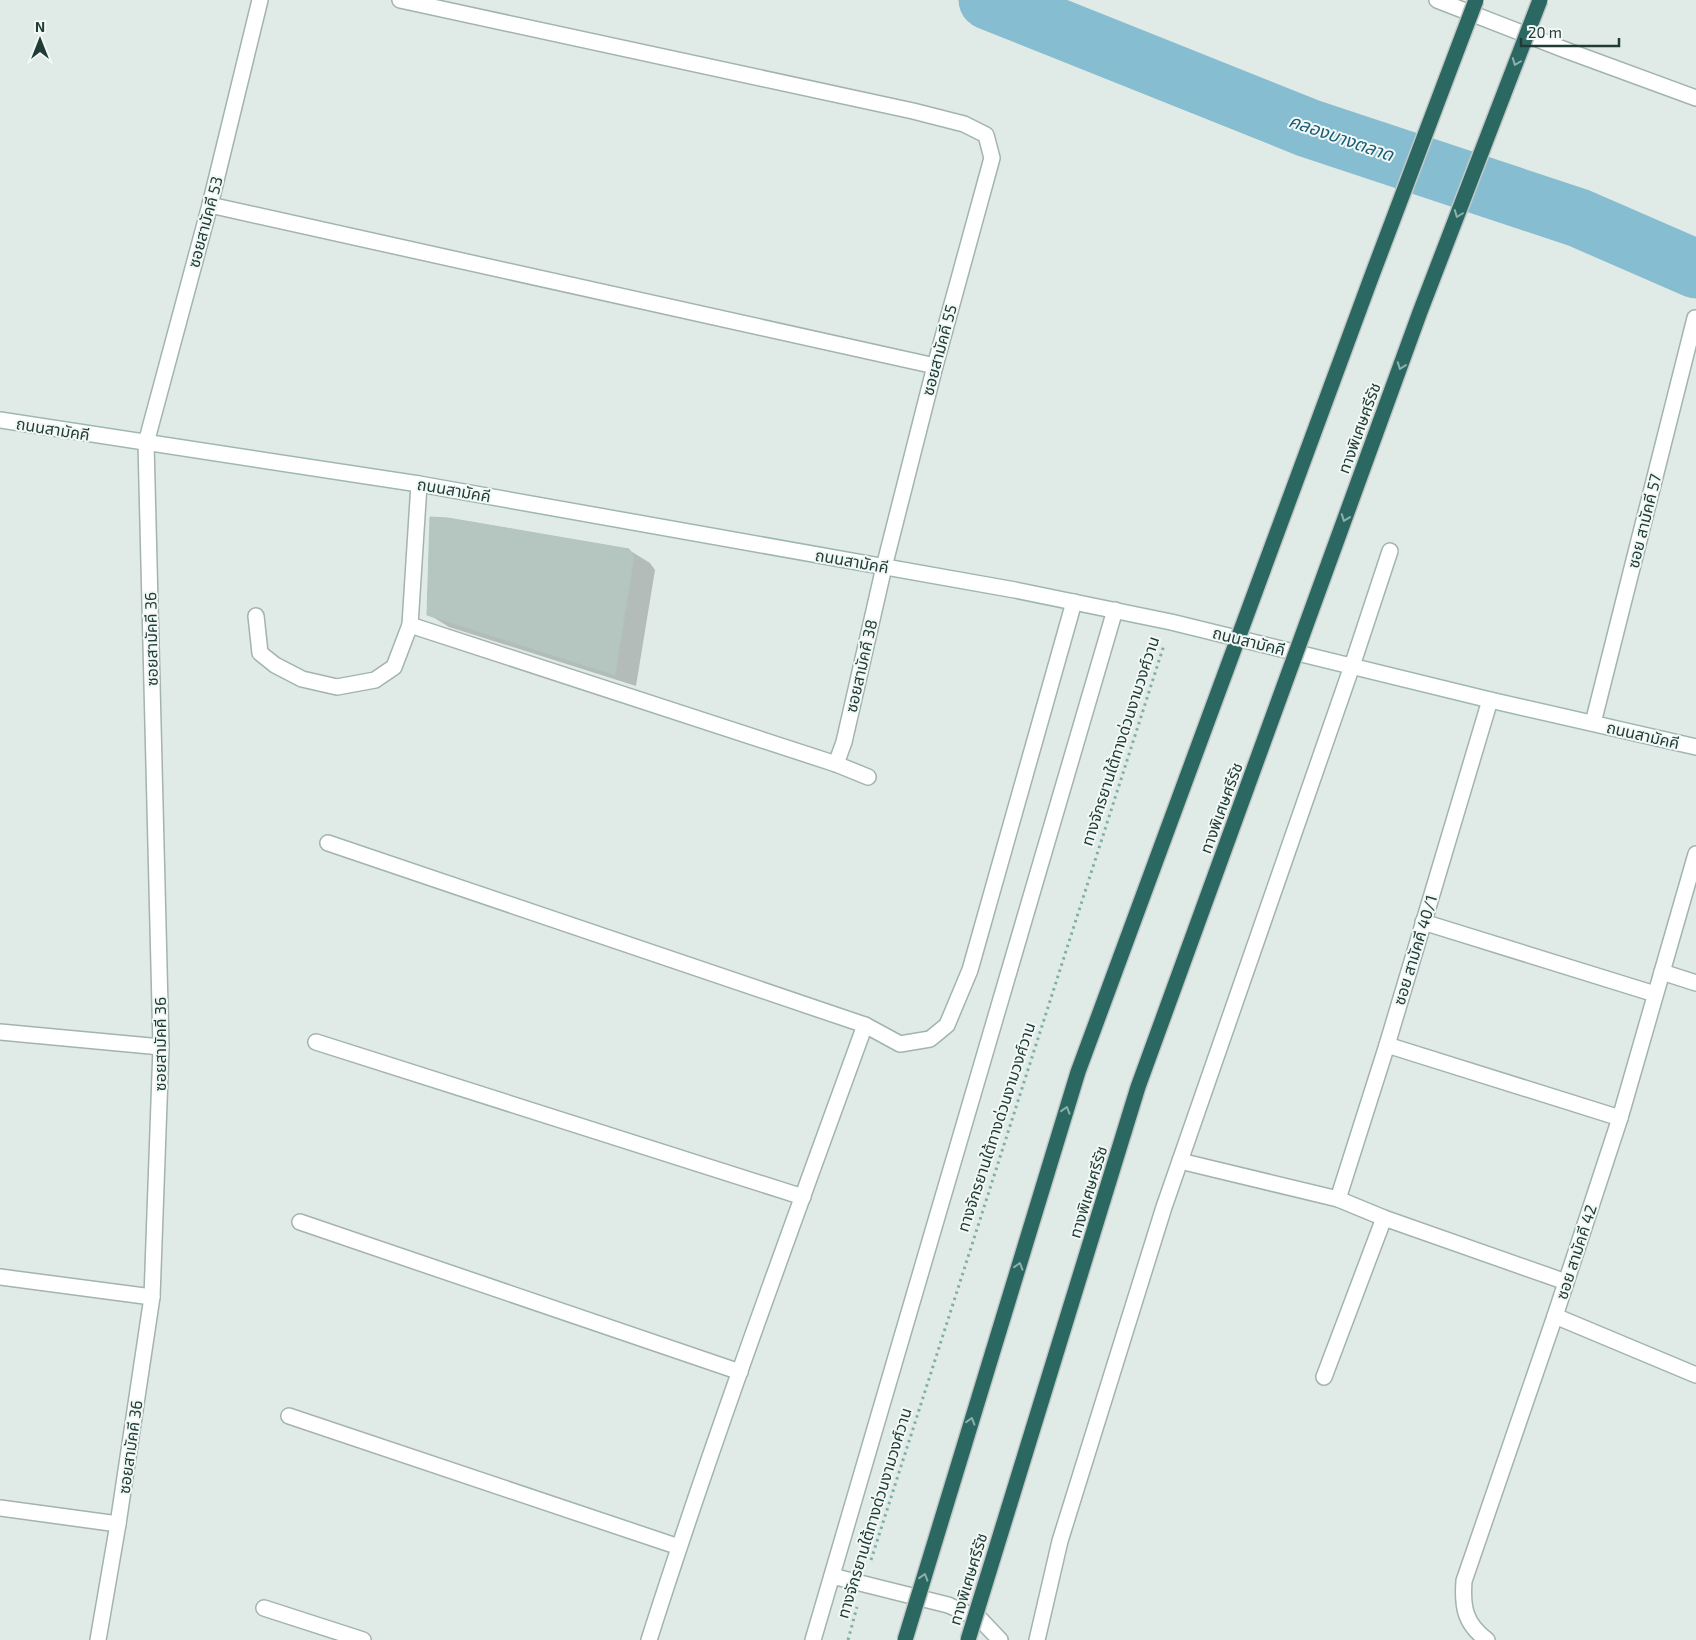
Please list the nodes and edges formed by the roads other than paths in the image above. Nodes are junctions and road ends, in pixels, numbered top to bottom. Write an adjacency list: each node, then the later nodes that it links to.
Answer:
1 (260, 0): 7 (street, ซอยสามัคคี 53)
2 (400, 0): 9 (street, ซอยสามัคคี 55)
3 (1437, 0): 6 (street)
4 (1476, 0): 59 (highway, one-way to 4, bridge)
5 (1540, 0): 60 (highway, ทางพิเศษศรีรัช, one-way to 60, bridge)
6 (1696, 98)
7 (210, 205): 9 (street); 11 (street, ซอยสามัคคี 53)
8 (1695, 318): 21 (street, ซอย สามัคคี 57)
9 (935, 366): 14 (street, ซอยสามัคคี 55)
10 (0, 420): 11 (street, ถนนสามัคคี)
11 (146, 443): 12 (street, ถนนสามัคคี); 35 (street, ซอยสามัคคี 36)
12 (419, 484): 14 (street, ถนนสามัคคี); 18 (street)
13 (1390, 551): 19 (street)
14 (884, 567): 15 (street, ถนนสามัคคี); 23 (street, ซอยสามัคคี 38)
15 (1074, 602): 16 (street, ถนนสามัคคี); 31 (street)
16 (1115, 610): 19 (street, ถนนสามัคคี); 53 (street)
17 (256, 616): 18 (street)
18 (410, 625): 23 (street)
19 (1352, 666): 20 (street, ถนนสามัคคี); 37 (street)
20 (1490, 700): 21 (street, ถนนสามัคคี); 27 (street, ซอย สามัคคี 40/1)
21 (1593, 723): 22 (street, ถนนสามัคคี)
22 (1696, 747)
23 (836, 764): 24 (street)
24 (868, 777)
25 (328, 843): 31 (street)
26 (1696, 854): 28 (street, ซอย สามัคคี 42)
27 (1423, 922): 30 (street); 34 (street, ซอย สามัคคี 40/1)
28 (1662, 972): 29 (street); 30 (street, ซอย สามัคคี 42)
29 (1696, 983)
30 (1655, 994): 36 (street, ซอย สามัคคี 42)
31 (865, 1025): 38 (street)
32 (0, 1032): 35 (street)
33 (316, 1042): 38 (street)
34 (1387, 1045): 36 (street); 39 (street, ซอย สามัคคี 40/1)
35 (161, 1048): 44 (street, ซอยสามัคคี 36)
36 (1620, 1118): 43 (street, ซอย สามัคคี 42)
37 (1180, 1161): 39 (street); 62 (street)
38 (803, 1197): 46 (street)
39 (1338, 1199): 40 (street)
40 (1384, 1218): 43 (street); 48 (street)
41 (300, 1222): 46 (street)
42 (0, 1277): 44 (street)
43 (1566, 1282): 45 (street, ซอย สามัคคี 42)
44 (152, 1297): 51 (street, ซอยสามัคคี 36)
45 (1555, 1316): 47 (street); 63 (street, ซอย สามัคคี 42)
46 (740, 1372): 52 (street)
47 (1696, 1375)
48 (1324, 1377)
49 (289, 1416): 52 (street)
50 (0, 1508): 51 (street)
51 (118, 1524): 55 (street, ซอยสามัคคี 36)
52 (678, 1547): 57 (street)
53 (832, 1576): 58 (street); 61 (street)
54 (264, 1608): 56 (street)
55 (98, 1640)
56 (363, 1640)
57 (649, 1640)
58 (813, 1640)
59 (905, 1640)
60 (968, 1640)
61 (1000, 1640)
62 (1037, 1640)
63 (1487, 1640)

